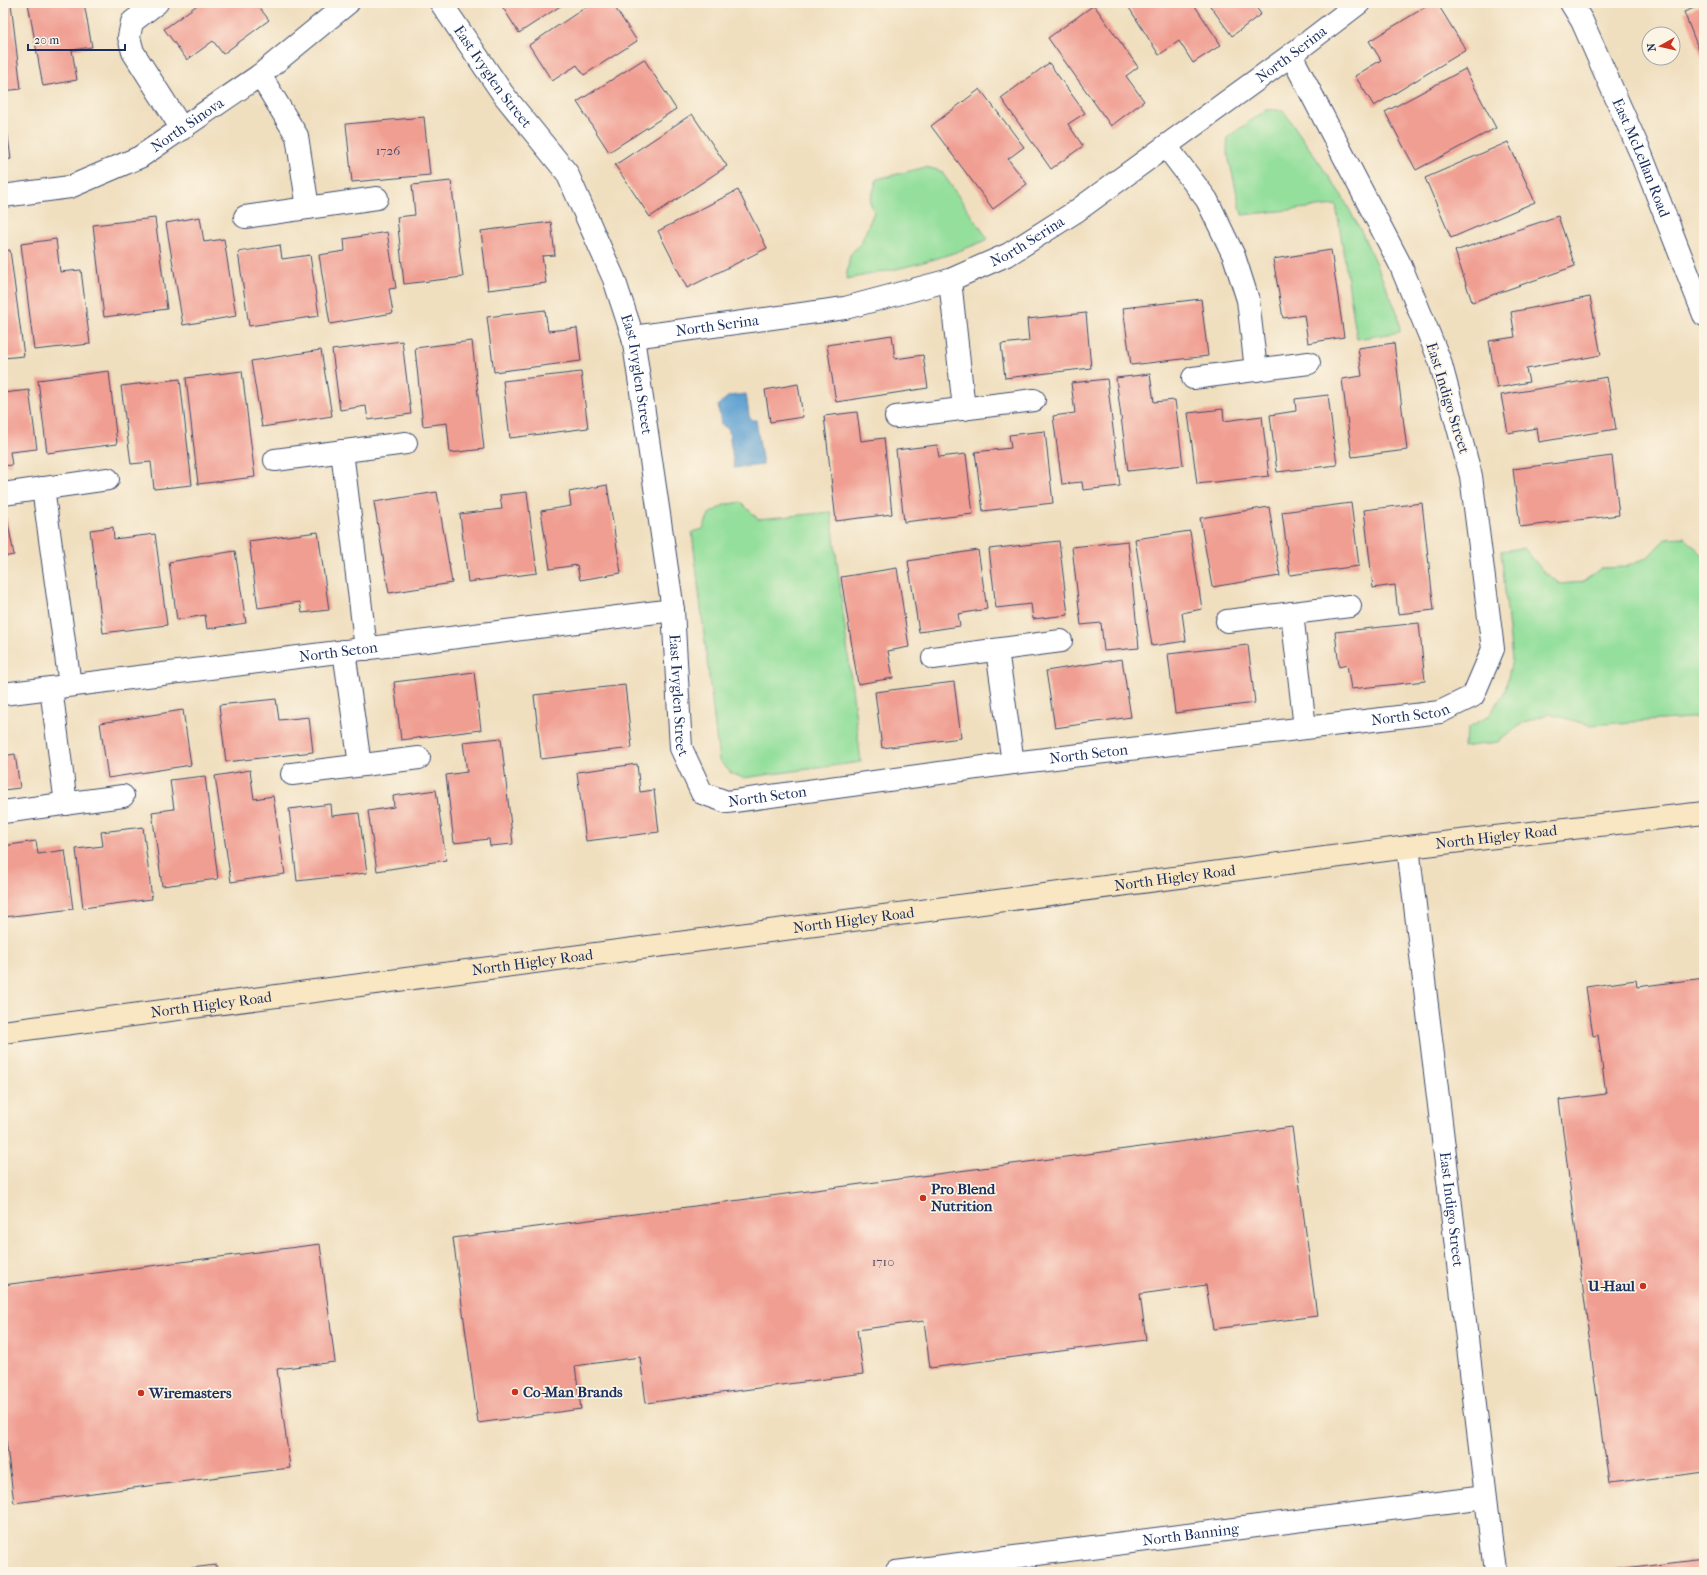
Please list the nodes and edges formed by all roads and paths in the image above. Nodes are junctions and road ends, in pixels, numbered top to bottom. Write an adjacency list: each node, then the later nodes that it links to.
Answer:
1 (157, 3): 8 (street)
2 (348, 3): 7 (street, North Sinova)
3 (440, 3): 16 (street, East Ivyglen Street)
4 (1359, 3): 6 (street, North Serina)
5 (1571, 3): 15 (street, East McLellan Road)
6 (1291, 55): 9 (street, North Serina); 40 (street, East Indigo Street)
7 (260, 75): 8 (street, North Sinova); 12 (street)
8 (182, 129): 10 (street, North Sinova)
9 (1166, 146): 14 (street, North Serina); 18 (street)
10 (3, 196)
11 (377, 198): 12 (street)
12 (308, 208): 13 (street)
13 (245, 217)
14 (950, 280): 16 (street, North Serina); 21 (street)
15 (1704, 315)
16 (633, 337): 30 (street, East Ivyglen Street)
17 (1309, 363): 18 (street)
18 (1256, 370): 19 (street)
19 (1193, 378)
20 (1034, 400): 21 (street)
21 (964, 409): 22 (street)
22 (896, 417)
23 (406, 443): 24 (street)
24 (342, 451): 25 (street); 34 (street)
25 (275, 460)
26 (108, 479): 27 (street)
27 (43, 488): 28 (street); 38 (street)
28 (3, 494)
29 (1350, 606): 31 (street)
30 (673, 610): 34 (street, North Seton); 46 (street, East Ivyglen Street)
31 (1292, 613): 32 (street); 41 (street)
32 (1227, 621)
33 (1061, 641): 35 (street)
34 (366, 649): 36 (street, North Seton)
35 (997, 650): 37 (street); 43 (street)
36 (344, 651): 38 (street, North Seton); 44 (street)
37 (933, 658)
38 (60, 686): 39 (street, North Seton); 48 (street)
39 (3, 694)
40 (1473, 696): 41 (street, North Seton)
41 (1305, 728): 43 (street, North Seton)
42 (419, 758): 44 (street)
43 (1012, 763): 46 (street, North Seton)
44 (360, 765): 45 (street)
45 (292, 774)
46 (702, 793)
47 (123, 796): 48 (street)
48 (66, 804): 49 (street)
49 (3, 812)
50 (1704, 813): 51 (main road, North Higley Road)
51 (1408, 847): 52 (main road, North Higley Road); 53 (street, East Indigo Street)
52 (3, 1032)
53 (1485, 1497): 54 (street, North Banning); 55 (street, East Indigo Street)
54 (896, 1572)
55 (1495, 1572)

